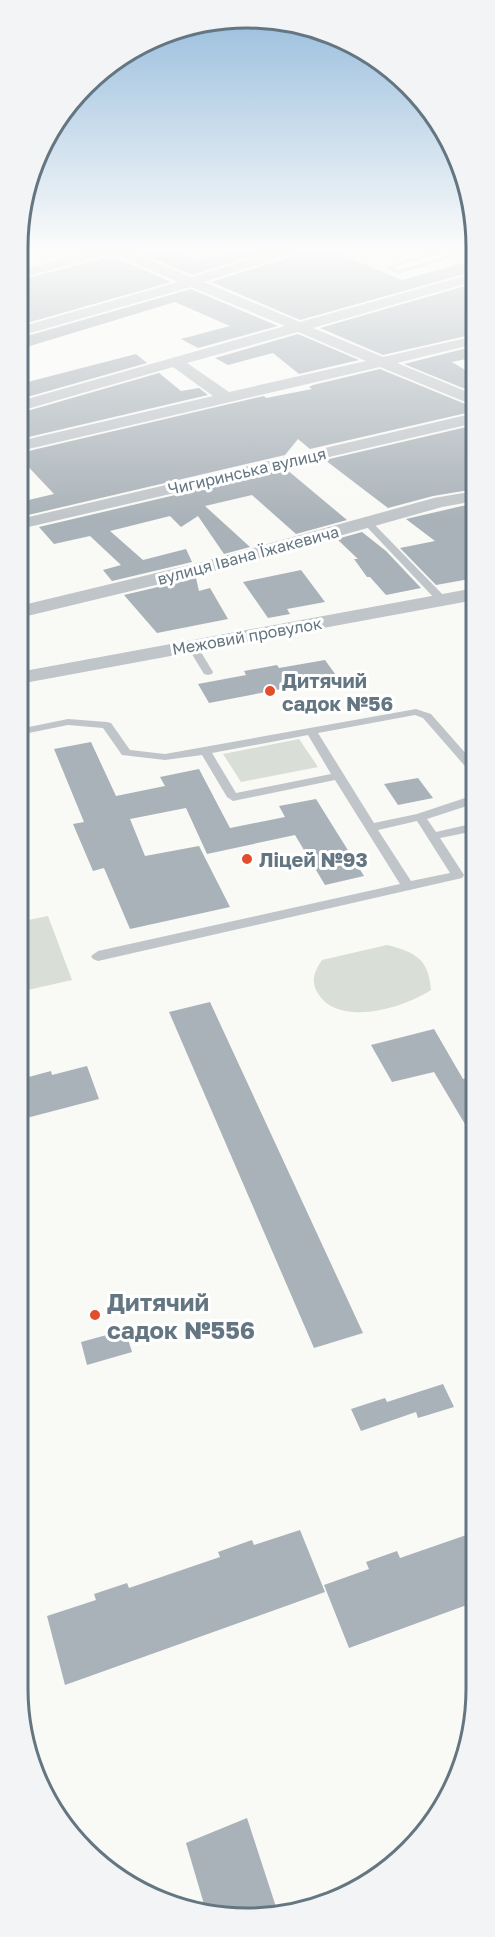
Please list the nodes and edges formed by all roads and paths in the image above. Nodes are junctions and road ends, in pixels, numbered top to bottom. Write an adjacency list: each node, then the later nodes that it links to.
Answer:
1 (254, 340): 4 (street)
2 (329, 340): 5 (street)
3 (466, 342): 5 (street)
4 (175, 362): 7 (street); 8 (street)
5 (382, 362): 6 (street); 7 (street)
6 (466, 396)
7 (228, 399): 10 (street)
8 (28, 404)
9 (466, 420): 12 (street, Чигиринська вулиця)
10 (28, 444)
11 (466, 498): 13 (street, вулиця Івана Їжакевича)
12 (28, 522)
13 (368, 523): 15 (lane); 16 (street, вулиця Івана Їжакевича)
14 (466, 596): 15 (street, Межовий провулок)
15 (441, 600): 17 (street, Межовий провулок)
16 (28, 610)
17 (192, 646): 18 (lane); 19 (street, Межовий провулок)
18 (208, 672)
19 (28, 676)
20 (28, 730): 22 (lane)
21 (311, 731): 22 (lane); 23 (lane); 24 (lane)
22 (205, 751): 24 (lane)
23 (466, 761)
24 (338, 776): 27 (lane)
25 (466, 802): 26 (lane)
26 (420, 817): 27 (lane); 29 (lane)
27 (370, 828): 30 (lane)
28 (466, 829): 29 (lane)
29 (433, 836): 30 (lane)
30 (408, 886): 31 (lane)
31 (98, 956)

